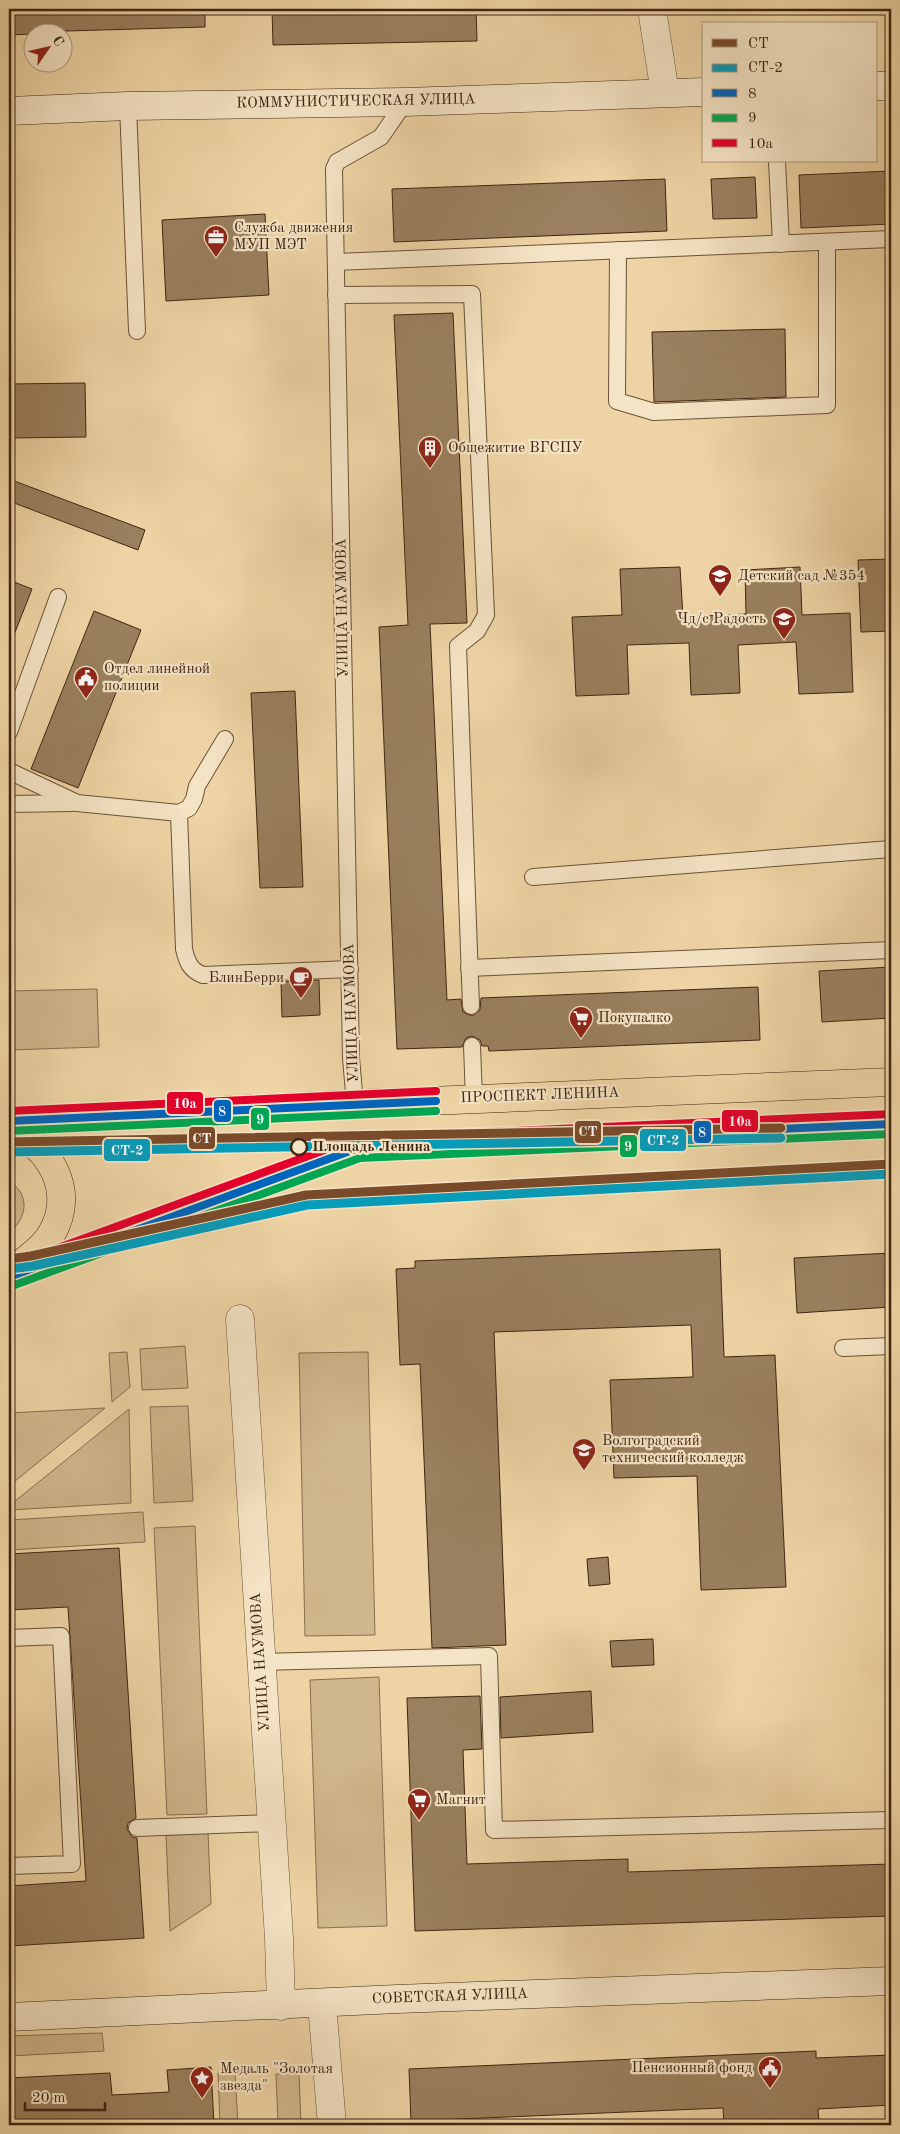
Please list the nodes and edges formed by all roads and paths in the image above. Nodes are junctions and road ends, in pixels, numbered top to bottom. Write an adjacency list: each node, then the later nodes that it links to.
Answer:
1 (652, 9): 5 (street)
2 (878, 86): 3 (street)
3 (891, 86)
4 (702, 92): 5 (street, КОММУНИСТИЧЕСКАЯ УЛИЦА)
5 (665, 93): 6 (street, КОММУНИСТИЧЕСКАЯ УЛИЦА)
6 (405, 102): 7 (street, КОММУНИСТИЧЕСКАЯ УЛИЦА); 14 (lane, УЛИЦА НАУМОВА)
7 (128, 106): 8 (street, КОММУНИСТИЧЕСКАЯ УЛИЦА); 16 (lane)
8 (9, 111)
9 (777, 162): 12 (lane)
10 (891, 240): 11 (lane)
11 (827, 242): 12 (lane); 13 (lane)
12 (781, 244): 13 (lane)
13 (618, 250): 14 (lane)
14 (336, 262): 15 (lane, УЛИЦА НАУМОВА)
15 (336, 295): 27 (lane); 28 (lane, УЛИЦА НАУМОВА)
16 (137, 331)
17 (58, 597): 18 (lane)
18 (9, 732)
19 (225, 739): 23 (lane)
20 (9, 771): 21 (lane)
21 (77, 803): 22 (lane); 23 (lane)
22 (9, 804)
23 (179, 813): 28 (lane)
24 (891, 849): 25 (lane)
25 (533, 877)
26 (891, 950): 27 (lane)
27 (470, 968): 29 (lane)
28 (350, 969): 33 (lane, УЛИЦА НАУМОВА)
29 (471, 1006)
30 (472, 1046): 32 (lane)
31 (891, 1082): 32 (main road, ПРОСПЕКТ ЛЕНИНА)
32 (474, 1099): 33 (main road, ПРОСПЕКТ ЛЕНИНА)
33 (355, 1104): 34 (main road, ПРОСПЕКТ ЛЕНИНА); 37 (main road, УЛИЦА НАУМОВА)
34 (9, 1121)
35 (891, 1124): 37 (main road)
36 (9, 1129): 38 (main road)
37 (358, 1148): 39 (main road)
38 (9, 1273)
39 (9, 1277)
40 (240, 1319): 44 (street, УЛИЦА НАУМОВА)
41 (891, 1346): 42 (lane)
42 (843, 1348)
43 (9, 1638): 48 (lane)
44 (261, 1662): 45 (lane); 46 (street, УЛИЦА НАУМОВА)
45 (891, 1820)
46 (271, 1823): 47 (lane); 51 (street, УЛИЦА НАУМОВА)
47 (136, 1828)
48 (9, 1866)
49 (891, 1981): 50 (street, СОВЕТСКАЯ УЛИЦА)
50 (322, 2004): 51 (street, СОВЕТСКАЯ УЛИЦА); 53 (street)
51 (281, 2006): 52 (street, СОВЕТСКАЯ УЛИЦА)
52 (9, 2018)
53 (332, 2125)

